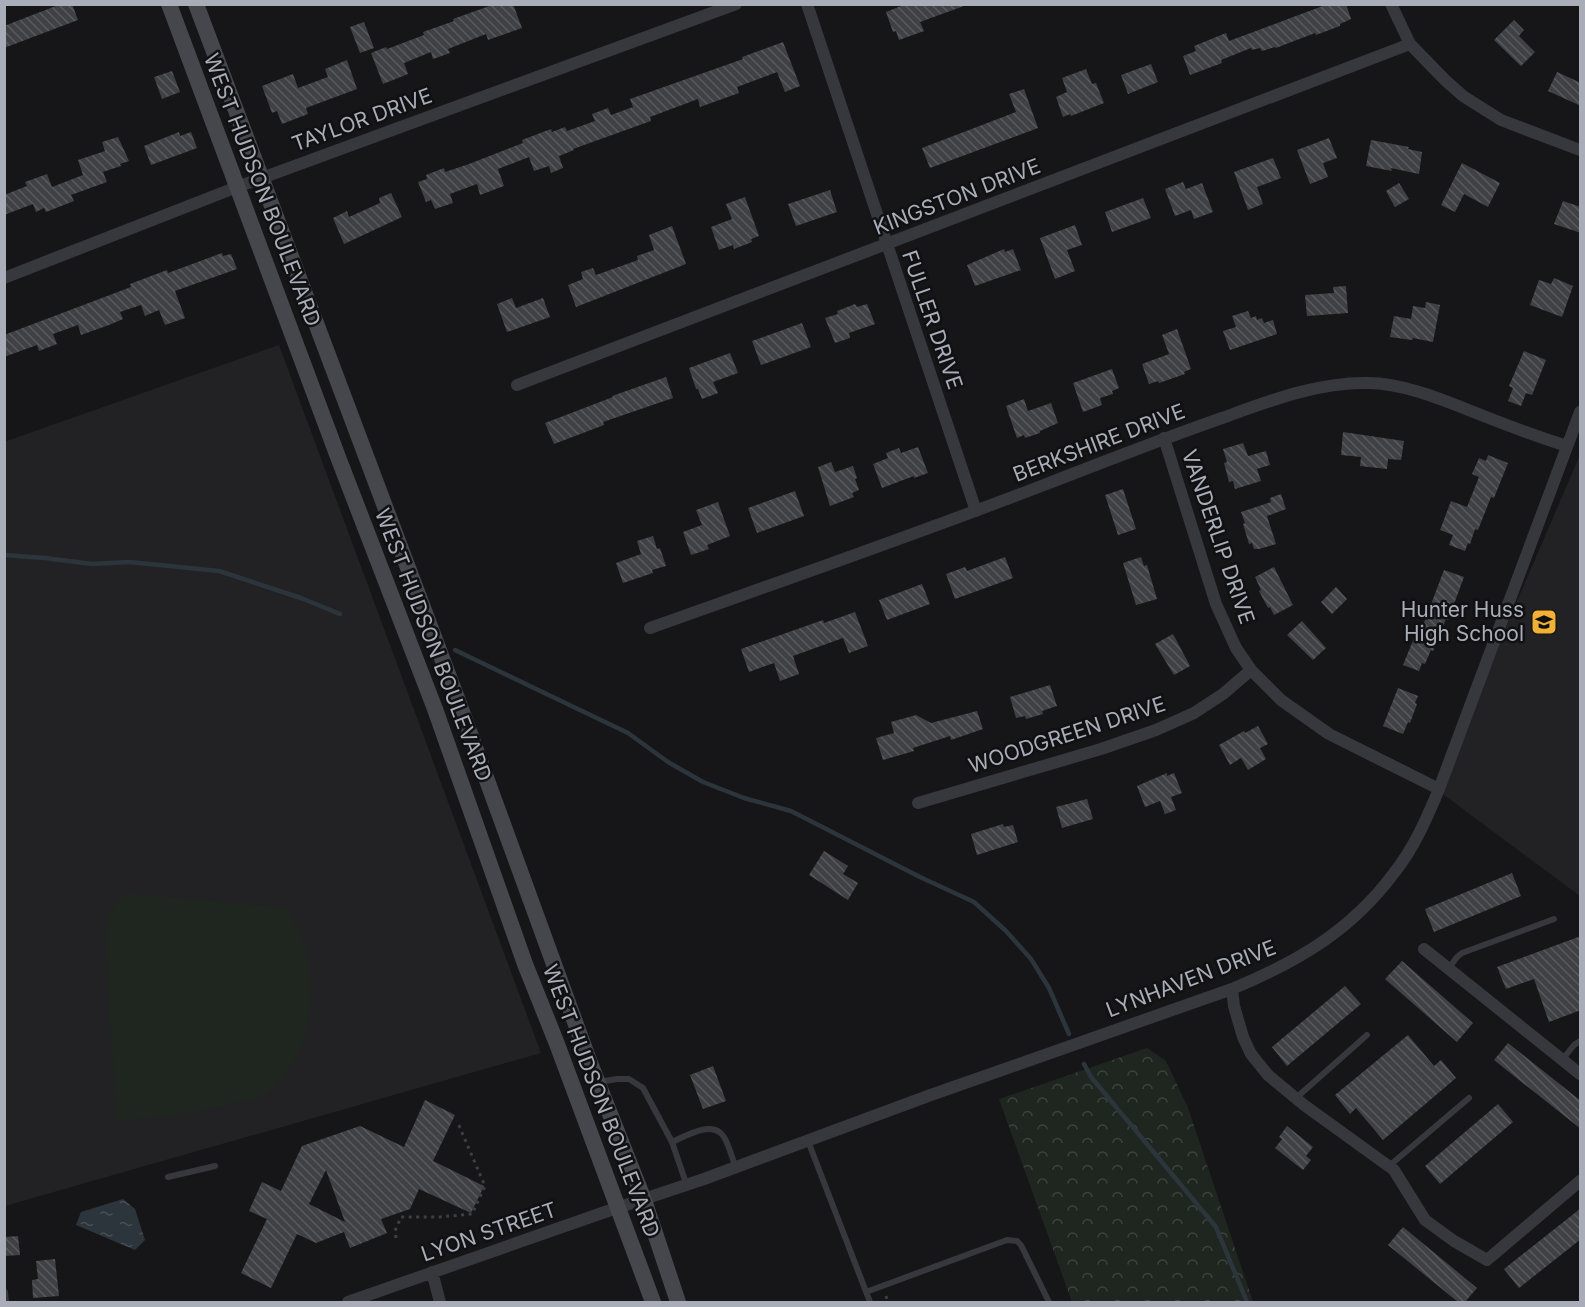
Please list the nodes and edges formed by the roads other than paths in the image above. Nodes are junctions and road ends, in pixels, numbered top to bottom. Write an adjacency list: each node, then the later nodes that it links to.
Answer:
1 (169, 4): 9 (main road, WEST HUDSON BOULEVARD)
2 (196, 4): 8 (main road, WEST HUDSON BOULEVARD)
3 (736, 4): 8 (street, TAYLOR DRIVE)
4 (807, 4): 10 (street, FULLER DRIVE)
5 (1391, 4): 6 (street)
6 (1410, 44): 7 (street); 10 (street, KINGSTON DRIVE)
7 (1581, 150)
8 (261, 178): 9 (street, TAYLOR DRIVE); 29 (main road, WEST HUDSON BOULEVARD)
9 (237, 187): 11 (street, TAYLOR DRIVE); 41 (main road, WEST HUDSON BOULEVARD)
10 (886, 245): 12 (street, KINGSTON DRIVE); 16 (street, FULLER DRIVE)
11 (4, 278)
12 (517, 385)
13 (1581, 412): 15 (street, LYNHAVEN DRIVE)
14 (1164, 438): 15 (street, BERKSHIRE DRIVE); 16 (street, BERKSHIRE DRIVE); 18 (street, VANDERLIP DRIVE)
15 (1567, 446): 19 (street, LYNHAVEN DRIVE)
16 (976, 511): 17 (street, BERKSHIRE DRIVE)
17 (650, 628)
18 (1251, 670): 19 (street, VANDERLIP DRIVE); 20 (street, WOODGREEN DRIVE)
19 (1439, 789): 24 (street, LYNHAVEN DRIVE)
20 (918, 803)
21 (1554, 919): 23 (lane)
22 (1424, 949): 23 (street)
23 (1449, 968): 27 (street)
24 (1232, 989): 31 (street); 32 (street, LYNHAVEN DRIVE)
25 (1367, 1035): 31 (lane)
26 (1581, 1041): 27 (lane)
27 (1562, 1060): 28 (street)
28 (1581, 1074)
29 (598, 1082): 33 (lane); 40 (main road, WEST HUDSON BOULEVARD)
30 (1469, 1098): 35 (lane)
31 (1296, 1099): 35 (street)
32 (808, 1141): 36 (street, LYNHAVEN DRIVE); 44 (lane)
33 (672, 1142): 36 (lane); 39 (lane)
34 (215, 1166): 37 (lane)
35 (1389, 1167): 38 (street)
36 (736, 1168): 39 (street, LYNHAVEN DRIVE)
37 (168, 1177)
38 (1581, 1181)
39 (687, 1186): 40 (street, LYNHAVEN DRIVE)
40 (644, 1200): 41 (street, LYON STREET); 49 (main road, WEST HUDSON BOULEVARD)
41 (619, 1208): 42 (street, LYON STREET); 48 (main road, WEST HUDSON BOULEVARD)
42 (432, 1272): 46 (street, LYON STREET); 47 (street)
43 (5, 1292): 45 (lane)
44 (866, 1292): 50 (lane); 51 (lane)
45 (6, 1302)
46 (348, 1302)
47 (440, 1302)
48 (653, 1302)
49 (678, 1302)
50 (870, 1302)
51 (1049, 1302)

